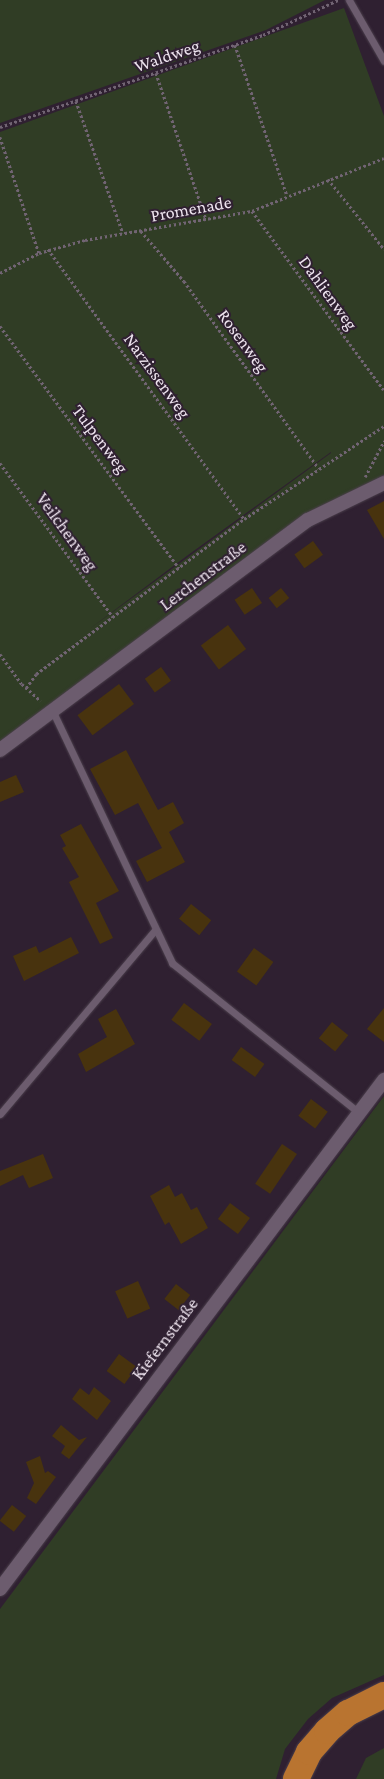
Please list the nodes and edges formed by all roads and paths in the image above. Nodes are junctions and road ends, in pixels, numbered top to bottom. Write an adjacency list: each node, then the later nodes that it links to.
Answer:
1 (338, 0): 3 (path, Waldweg)
2 (349, 0): 4 (lane)
3 (235, 45): 5 (path, Waldweg); 11 (path)
4 (384, 61)
5 (156, 73): 6 (path, Waldweg); 13 (path)
6 (76, 101): 7 (path, Waldweg); 15 (path)
7 (0, 127)
8 (0, 137): 18 (path)
9 (384, 158): 10 (path, Promenade)
10 (328, 179): 11 (path, Promenade); 17 (path)
11 (287, 195): 12 (path, Promenade)
12 (252, 211): 13 (path, Promenade); 21 (path, Dahlienweg)
13 (206, 219): 14 (path, Promenade)
14 (141, 231): 15 (path, Promenade); 25 (path, Rosenweg)
15 (123, 233): 16 (path, Promenade)
16 (48, 249): 18 (path, Promenade); 28 (path, Narzissenweg)
17 (384, 249)
18 (39, 253): 19 (path, Promenade)
19 (0, 272)
20 (0, 326): 29 (path, Tulpenweg)
21 (384, 390)
22 (384, 426): 25 (path)
23 (384, 441): 27 (path)
24 (0, 462): 30 (path, Veilchenweg)
25 (319, 469): 28 (path)
26 (384, 483): 27 (street, Lerchenstraße)
27 (358, 495): 35 (street, Lerchenstraße)
28 (244, 519): 29 (path)
29 (179, 568): 30 (path)
30 (113, 617): 34 (path)
31 (0, 654): 32 (path)
32 (4, 660): 33 (path); 34 (path)
33 (0, 662)
34 (26, 688): 35 (path)
35 (53, 712): 36 (street, Lerchenstraße); 37 (lane)
36 (0, 750)
37 (156, 930): 39 (lane); 40 (lane)
38 (384, 1080): 39 (street, Kiefernstraße)
39 (359, 1113): 41 (street, Kiefernstraße)
40 (0, 1114)
41 (0, 1589)
42 (384, 1695): 44 (highway)
43 (384, 1714): 45 (highway)
44 (296, 1779)
45 (316, 1779)

